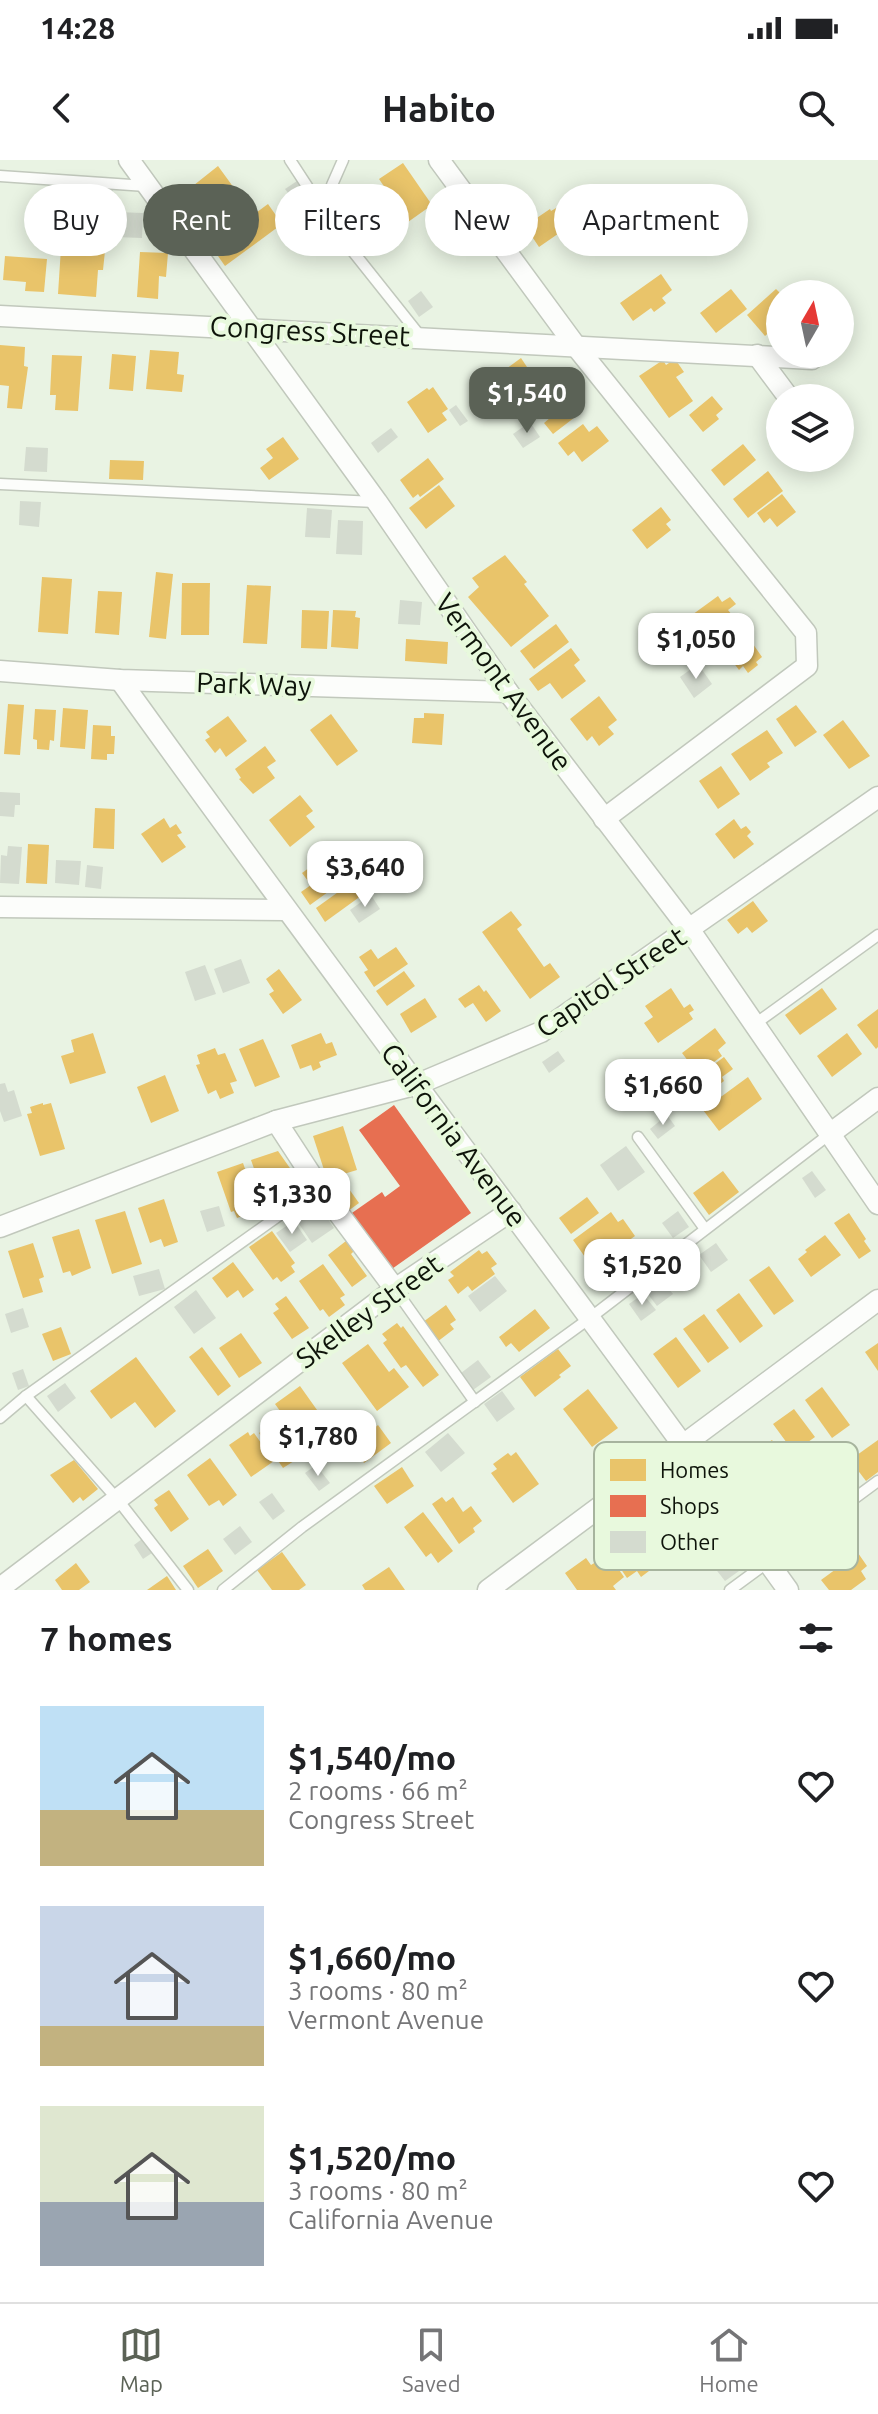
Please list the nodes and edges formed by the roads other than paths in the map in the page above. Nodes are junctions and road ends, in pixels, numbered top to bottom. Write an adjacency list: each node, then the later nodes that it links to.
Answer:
1 (129, 160): 6 (street, Vermont Avenue)
2 (290, 160): 7 (lane)
3 (343, 160): 8 (lane)
4 (439, 160): 15 (street)
5 (0, 176): 9 (lane)
6 (145, 184)
7 (306, 184)
8 (332, 184)
9 (143, 186)
10 (197, 256): 13 (street, Vermont Avenue)
11 (357, 256): 14 (lane)
12 (0, 316): 13 (street, Congress Street)
13 (250, 328): 14 (street, Congress Street); 20 (street, Vermont Avenue)
14 (421, 337): 15 (street, Congress Street)
15 (575, 345): 16 (street, Congress Street); 25 (street)
16 (757, 355): 17 (street, Congress Street); 18 (street)
17 (766, 356)
18 (779, 384)
19 (0, 484): 20 (lane)
20 (377, 502): 23 (street, Vermont Avenue)
21 (0, 671): 22 (street, Park Way)
22 (120, 680): 23 (street, Park Way); 27 (street, California Avenue)
23 (508, 692): 25 (street, Vermont Avenue)
24 (878, 797): 28 (street, Capitol Street)
25 (604, 819): 28 (street, Vermont Avenue)
26 (0, 907): 27 (street)
27 (285, 910): 31 (street, California Avenue)
28 (689, 929): 30 (street, Vermont Avenue); 31 (street, Capitol Street)
29 (878, 935): 30 (lane)
30 (755, 1024): 34 (street, Vermont Avenue)
31 (418, 1084): 33 (street, Capitol Street); 38 (street, California Avenue)
32 (878, 1098): 34 (street)
33 (276, 1121): 36 (street); 39 (street, Capitol Street)
34 (831, 1133): 37 (street, Vermont Avenue); 40 (lane)
35 (638, 1137): 40 (lane)
36 (319, 1187): 41 (street); 44 (lane)
37 (878, 1204)
38 (511, 1211): 41 (street, Skelley Street); 43 (street, California Avenue)
39 (0, 1227)
40 (705, 1229): 43 (lane)
41 (395, 1289): 45 (lane); 51 (street, Skelley Street)
42 (878, 1300): 48 (street)
43 (590, 1318): 45 (lane); 47 (street, California Avenue)
44 (26, 1396): 46 (lane); 51 (lane)
45 (475, 1402): 57 (lane)
46 (0, 1418)
47 (681, 1442)
48 (687, 1442)
49 (878, 1481): 50 (lane)
50 (858, 1496)
51 (118, 1500): 55 (street, Skelley Street); 56 (lane)
52 (594, 1511): 58 (street)
53 (757, 1570): 59 (lane)
54 (774, 1570): 60 (street, California Avenue)
55 (0, 1589)
56 (188, 1590)
57 (223, 1590)
58 (488, 1590)
59 (730, 1590)
60 (788, 1590)

